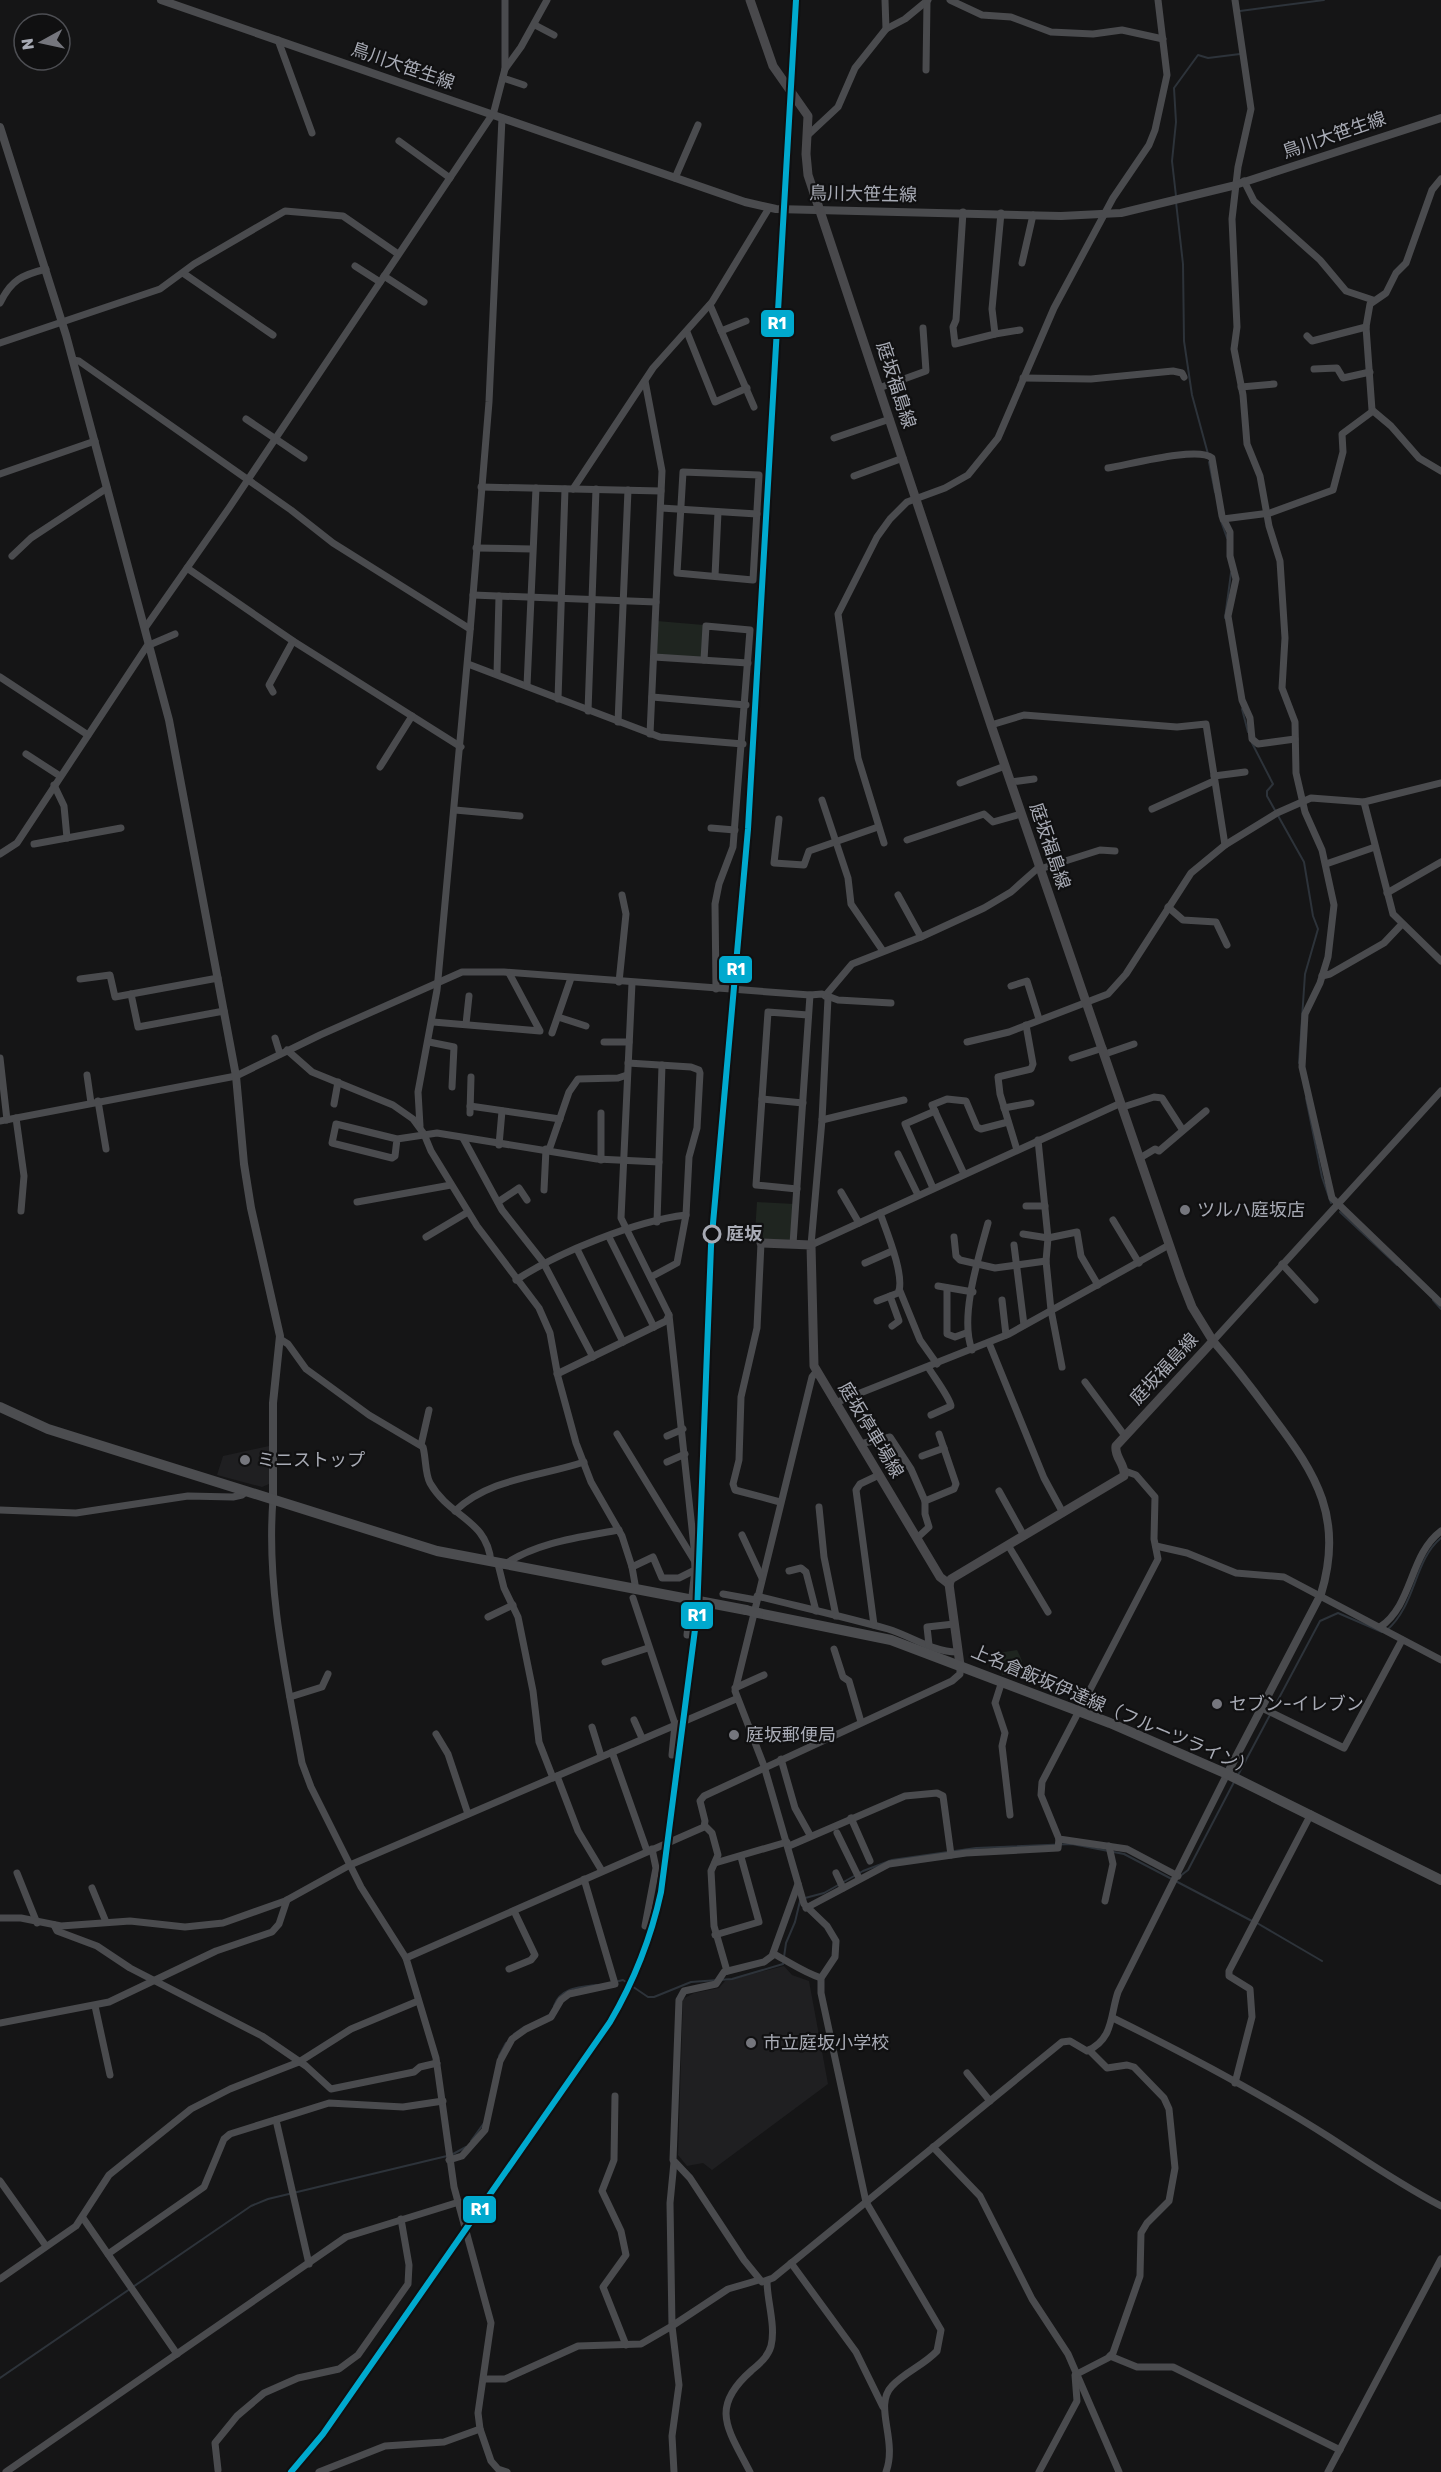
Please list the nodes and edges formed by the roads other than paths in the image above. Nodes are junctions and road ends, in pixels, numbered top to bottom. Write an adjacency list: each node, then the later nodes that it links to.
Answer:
1 (161, 0): 14 (street, 鳥川大笹生線)
2 (505, 0): 15 (street)
3 (547, 0): 10 (street)
4 (750, 0): 24 (main road, 庭坂福島線)
5 (885, 0): 11 (street)
6 (928, 0): 11 (street); 16 (street)
7 (950, 0): 13 (street)
8 (1158, 0): 13 (street)
9 (1235, 0): 29 (street)
10 (535, 25): 12 (street); 15 (street)
11 (886, 29): 24 (street)
12 (554, 35)
13 (1162, 39): 34 (street)
14 (278, 40): 19 (street, 鳥川大笹生線); 23 (street)
15 (505, 69): 17 (street)
16 (926, 70)
17 (503, 78): 18 (street); 19 (street)
18 (524, 85)
19 (496, 116): 26 (street, 鳥川大笹生線); 27 (street); 81 (street)
20 (1441, 118): 29 (street, 鳥川大笹生線)
21 (698, 125): 26 (street)
22 (0, 127): 39 (street)
23 (312, 133)
24 (808, 135): 31 (main road, 庭坂福島線)
25 (399, 141): 27 (street)
26 (675, 177): 30 (street, 鳥川大笹生線)
27 (450, 178): 36 (street)
28 (1441, 179): 42 (street)
29 (1240, 183): 34 (street, 鳥川大笹生線); 42 (street); 64 (street)
30 (769, 208): 31 (street, 鳥川大笹生線); 45 (street)
31 (821, 210): 32 (street, 鳥川大笹生線); 66 (main road, 庭坂福島線)
32 (963, 212): 33 (street, 鳥川大笹生線); 53 (street)
33 (1001, 213): 35 (street, 鳥川大笹生線); 53 (street)
34 (1105, 214): 35 (street, 鳥川大笹生線); 61 (street)
35 (1033, 215): 37 (street)
36 (398, 254): 40 (street); 41 (street)
37 (1022, 263)
38 (354, 266): 41 (street)
39 (46, 269): 44 (street); 46 (street)
40 (183, 273): 46 (street); 54 (street)
41 (382, 279): 43 (street); 72 (street)
42 (1372, 300): 48 (street)
43 (423, 302)
44 (0, 303)
45 (710, 304): 51 (street); 52 (street)
46 (62, 321): 56 (street); 57 (street)
47 (746, 321): 51 (street)
48 (1366, 327): 55 (street); 59 (street)
49 (923, 328): 66 (street)
50 (1020, 330): 53 (street)
51 (721, 331): 65 (street)
52 (687, 332): 62 (street); 65 (street)
53 (995, 334)
54 (273, 335)
55 (1307, 336)
56 (0, 343)
57 (73, 360): 73 (street); 80 (street)
58 (1314, 369): 59 (street)
59 (1370, 372): 68 (street)
60 (1184, 377): 61 (street)
61 (1023, 378): 88 (street)
62 (645, 381): 84 (street); 87 (street)
63 (1274, 384): 64 (street)
64 (1241, 387): 92 (street)
65 (747, 388): 67 (street)
66 (879, 388): 69 (main road, 庭坂福島線)
67 (754, 407)
68 (1373, 411): 77 (street); 92 (street)
69 (890, 418): 71 (street); 75 (main road, 庭坂福島線)
70 (246, 419): 72 (street)
71 (834, 438)
72 (276, 439): 74 (street); 80 (street)
73 (95, 441): 78 (street); 82 (street)
74 (304, 458)
75 (903, 458): 79 (street); 88 (main road, 庭坂福島線)
76 (1108, 468): 94 (street)
77 (1441, 471)
78 (0, 474)
79 (854, 476)
80 (248, 480): 98 (street); 108 (street)
81 (481, 487): 83 (street); 95 (street)
82 (107, 488): 97 (street); 107 (street)
83 (536, 488): 84 (street); 96 (street)
84 (569, 489): 85 (street); 103 (street)
85 (596, 489): 86 (street); 104 (street)
86 (628, 490): 87 (street); 105 (street)
87 (661, 491): 89 (street)
88 (916, 498): 126 (main road, 庭坂福島線); 151 (street)
89 (661, 508): 90 (street); 106 (street)
90 (680, 510): 91 (street); 93 (street); 99 (street)
91 (718, 512): 93 (street); 99 (street)
92 (1265, 513): 94 (street); 129 (street)
93 (757, 514): 99 (street)
94 (1223, 519): 129 (street)
95 (476, 548): 96 (street); 100 (street)
96 (532, 549): 102 (street)
97 (12, 556)
98 (187, 568): 107 (street); 110 (street)
99 (715, 576)
100 (473, 594): 101 (street); 108 (street)
101 (499, 596): 102 (street); 116 (street)
102 (530, 597): 103 (street); 118 (street)
103 (562, 598): 104 (street); 121 (street)
104 (592, 599): 105 (street); 123 (street)
105 (624, 600): 106 (street); 125 (street)
106 (656, 602): 112 (street)
107 (145, 628): 111 (street)
108 (471, 629): 115 (street)
109 (175, 634): 111 (street)
110 (294, 641): 119 (street); 124 (street)
111 (149, 644): 128 (street); 178 (street)
112 (654, 657): 113 (street); 120 (street)
113 (704, 660): 114 (street); 114 (street)
114 (748, 663): 122 (street)
115 (468, 664): 116 (street); 131 (street)
116 (497, 674): 118 (street)
117 (0, 677): 128 (street)
118 (527, 686): 121 (street)
119 (273, 692)
120 (652, 697): 122 (street); 127 (street)
121 (558, 699): 123 (street)
122 (746, 705): 130 (street)
123 (588, 711): 125 (street)
124 (412, 716): 131 (street); 134 (street)
125 (618, 722): 127 (street)
126 (991, 725): 133 (main road, 庭坂福島線); 137 (street)
127 (650, 734): 130 (street)
128 (88, 735): 136 (street)
129 (1295, 739): 144 (street)
130 (742, 744): 154 (street)
131 (461, 747): 147 (street)
132 (26, 754): 136 (street)
133 (1005, 766): 139 (main road, 庭坂福島線); 140 (street)
134 (380, 767)
135 (1245, 772): 137 (street)
136 (60, 776): 142 (street)
137 (1214, 778): 146 (street); 160 (street)
138 (1034, 779): 139 (street)
139 (1011, 782): 148 (main road, 庭坂福島線)
140 (960, 783)
141 (1441, 783): 145 (street)
142 (54, 784): 155 (street); 163 (street)
143 (822, 800): 157 (street)
144 (1302, 800): 145 (street); 160 (street); 165 (street)
145 (1364, 802): 161 (street)
146 (1152, 809)
147 (455, 810): 149 (street); 182 (street)
148 (1021, 814): 156 (street); 166 (main road, 庭坂福島線)
149 (520, 816)
150 (779, 819): 157 (street)
151 (878, 827): 157 (street); 158 (street)
152 (121, 828): 155 (street)
153 (711, 828): 154 (street)
154 (735, 830): 185 (street)
155 (67, 838): 159 (street)
156 (907, 840)
157 (836, 842): 174 (street)
158 (884, 843)
159 (34, 844)
160 (1225, 845): 170 (street)
161 (1376, 847): 165 (street); 167 (street)
162 (1115, 851): 166 (street)
163 (0, 854)
164 (1441, 862): 167 (street)
165 (1326, 864): 177 (street)
166 (1040, 868): 172 (street); 191 (main road, 庭坂福島線)
167 (1387, 893): 171 (street)
168 (622, 895): 181 (street)
169 (898, 895): 172 (street)
170 (1168, 906): 173 (street); 191 (street)
171 (1402, 924): 175 (street); 177 (street)
172 (921, 937): 174 (street)
173 (1227, 945)
174 (883, 951): 189 (street)
175 (1441, 962)
176 (509, 973): 179 (street); 182 (street); 197 (street)
177 (1322, 976): 262 (street)
178 (218, 978): 186 (street); 192 (street)
179 (571, 978): 181 (street); 194 (street)
180 (80, 980): 186 (street)
181 (619, 982): 183 (street)
182 (438, 983): 196 (street); 208 (street)
183 (632, 983): 185 (street); 204 (street)
184 (1011, 986): 195 (street)
185 (716, 989): 187 (street)
186 (131, 994): 192 (street)
187 (810, 995): 189 (street); 193 (street)
188 (469, 996): 197 (street)
189 (827, 997): 190 (street); 235 (street)
190 (891, 1003)
191 (1087, 1003): 195 (street); 207 (main road, 庭坂福島線)
192 (224, 1011): 215 (street)
193 (808, 1015): 220 (street); 223 (street)
194 (558, 1017): 199 (street); 200 (street)
195 (1039, 1018): 198 (street)
196 (433, 1022): 197 (street); 202 (street)
197 (466, 1024)
198 (1026, 1025): 205 (street); 227 (street)
199 (586, 1026)
200 (552, 1033)
201 (275, 1038): 208 (street)
202 (429, 1042): 218 (street); 237 (street)
203 (604, 1042): 204 (street)
204 (629, 1042): 211 (street)
205 (967, 1042)
206 (1134, 1044): 207 (street)
207 (1104, 1051): 210 (street); 226 (main road, 庭坂福島線)
208 (283, 1052): 215 (street); 217 (street)
209 (0, 1058): 234 (street)
210 (1072, 1058)
211 (628, 1063): 212 (street); 213 (street)
212 (662, 1065): 251 (street); 268 (street)
213 (627, 1075): 233 (street); 250 (street)
214 (87, 1076): 222 (street)
215 (236, 1076): 222 (street); 312 (street)
216 (471, 1077): 228 (street)
217 (338, 1082): 225 (street); 237 (street)
218 (452, 1087)
219 (1441, 1091): 262 (street)
220 (762, 1099): 223 (street); 255 (street)
221 (904, 1100): 235 (street)
222 (94, 1102): 232 (street); 244 (street)
223 (803, 1103): 255 (street)
224 (1031, 1103): 227 (street)
225 (334, 1104)
226 (1122, 1105): 238 (street); 242 (street); 248 (main road, 庭坂福島線)
227 (1004, 1108): 236 (street)
228 (502, 1111): 233 (street); 243 (street)
229 (935, 1111): 236 (street); 252 (street); 254 (street)
230 (1206, 1111): 238 (street)
231 (601, 1113): 249 (street)
232 (16, 1118): 234 (street); 265 (street)
233 (560, 1119): 245 (street)
234 (3, 1120)
235 (822, 1120): 281 (street)
236 (1008, 1122): 246 (street)
237 (420, 1126): 239 (street)
238 (1182, 1129): 248 (street)
239 (424, 1134): 240 (street); 241 (street); 253 (street)
240 (463, 1138): 243 (street); 261 (street)
241 (397, 1139): 241 (street)
242 (1038, 1140): 246 (street); 264 (street)
243 (499, 1145): 245 (street)
244 (106, 1149)
245 (547, 1150): 249 (street); 256 (street)
246 (1017, 1150): 252 (street)
247 (898, 1154): 258 (street)
248 (1140, 1158): 283 (main road, 庭坂福島線)
249 (601, 1160): 250 (street)
250 (624, 1162): 251 (street); 273 (street)
251 (659, 1162): 270 (street)
252 (964, 1174): 254 (street)
253 (452, 1185): 260 (street); 266 (street)
254 (933, 1188): 258 (street)
255 (797, 1189): 280 (street)
256 (544, 1190)
257 (841, 1192): 271 (street)
258 (918, 1195): 267 (street)
259 (527, 1200): 261 (street)
260 (357, 1202)
261 (498, 1202): 287 (street)
262 (1337, 1204): 291 (street); 304 (street)
263 (1026, 1206): 264 (street)
264 (1045, 1206): 278 (street)
265 (21, 1211)
266 (468, 1212): 275 (street); 294 (street)
267 (880, 1213): 271 (street); 285 (street)
268 (686, 1215): 270 (street); 293 (street)
269 (1113, 1220): 289 (street)
270 (657, 1222): 273 (street)
271 (859, 1223): 281 (street)
272 (988, 1223): 290 (street)
273 (627, 1230): 276 (street); 293 (street)
274 (1023, 1234): 278 (street)
275 (426, 1237)
276 (609, 1237): 284 (street); 309 (street)
277 (954, 1237): 290 (street)
278 (1048, 1238): 286 (street); 295 (street)
279 (761, 1244): 280 (main road); 346 (street)
280 (793, 1244): 281 (main road)
281 (811, 1245): 321 (main road, 庭坂停車場線)
282 (1014, 1245): 292 (street)
283 (1169, 1245): 289 (street); 313 (main road, 庭坂福島線)
284 (577, 1249): 287 (street); 314 (street)
285 (892, 1251): 288 (street); 298 (street)
286 (1046, 1261): 292 (street); 305 (street)
287 (543, 1262): 294 (street); 317 (street)
288 (865, 1263)
289 (1138, 1263): 295 (street)
290 (977, 1264): 292 (street); 299 (street)
291 (1282, 1264): 302 (street); 313 (street)
292 (1017, 1266): 307 (street)
293 (651, 1277): 306 (street)
294 (516, 1280): 322 (street)
295 (1098, 1285): 305 (street)
296 (938, 1286): 297 (street)
297 (947, 1288): 299 (street); 310 (street)
298 (900, 1291): 300 (street); 318 (street)
299 (973, 1292): 310 (street)
300 (890, 1296): 303 (street); 308 (street)
301 (1002, 1300): 311 (street)
302 (1315, 1300)
303 (877, 1301)
304 (1441, 1303)
305 (1051, 1310): 307 (street); 319 (street)
306 (669, 1315): 309 (street); 328 (street)
307 (1024, 1325): 311 (street)
308 (892, 1326)
309 (654, 1327): 314 (street)
310 (966, 1333): 316 (street)
311 (1006, 1335): 315 (street)
312 (280, 1340): 334 (street); 344 (street)
313 (1213, 1341): 332 (main road, 庭坂福島線); 366 (street)
314 (623, 1342): 317 (street)
315 (989, 1343): 316 (street); 350 (street)
316 (972, 1350): 318 (street)
317 (593, 1357): 322 (street)
318 (938, 1364): 320 (street)
319 (1062, 1366)
320 (928, 1367): 324 (street); 327 (street)
321 (816, 1372): 324 (main road, 庭坂停車場線); 346 (street)
322 (557, 1374): 338 (street)
323 (1085, 1382): 332 (street)
324 (835, 1403): 333 (main road, 庭坂停車場線)
325 (0, 1407): 342 (main road)
326 (429, 1410): 334 (street)
327 (931, 1415)
328 (683, 1429): 331 (street); 336 (street)
329 (617, 1434): 359 (street)
330 (939, 1434): 335 (street)
331 (667, 1436)
332 (1125, 1436): 340 (main road)
333 (860, 1444): 341 (main road, 庭坂停車場線); 345 (street)
334 (422, 1445): 349 (street)
335 (944, 1448): 337 (street); 345 (street)
336 (685, 1454): 339 (street); 359 (street)
337 (922, 1456)
338 (584, 1462): 349 (street); 351 (street)
339 (668, 1462)
340 (1125, 1471): 350 (main road); 357 (street)
341 (879, 1475): 355 (main road, 庭坂停車場線); 376 (street)
342 (247, 1491): 344 (main road); 348 (street)
343 (999, 1491): 354 (street)
344 (273, 1499): 358 (main road); 391 (street)
345 (925, 1501): 355 (street)
346 (780, 1502): 362 (street)
347 (819, 1507): 373 (street)
348 (0, 1510)
349 (454, 1511): 358 (street)
350 (1063, 1513): 354 (main road)
351 (619, 1530): 358 (street); 360 (street)
352 (1441, 1531): 377 (street)
353 (742, 1535): 362 (street)
354 (1024, 1536): 356 (main road)
355 (917, 1538): 364 (main road, 庭坂停車場線)
356 (1008, 1545): 364 (main road); 372 (street)
357 (1156, 1546): 366 (street); 394 (street)
358 (498, 1564): 369 (main road); 370 (street)
359 (695, 1566): 360 (street); 369 (street)
360 (632, 1567): 363 (street)
361 (789, 1571): 371 (street)
362 (762, 1578): 368 (street)
363 (635, 1584)
364 (949, 1584): 375 (main road)
365 (723, 1594): 368 (street)
366 (1320, 1597): 377 (street); 393 (street)
367 (633, 1598): 381 (street)
368 (757, 1598): 371 (street); 390 (street)
369 (692, 1602): 378 (street); 386 (main road, 上名倉飯坂伊達線（フルーツライン）, bridge)
370 (513, 1605): 374 (street); 407 (street)
371 (816, 1611): 373 (street)
372 (1048, 1612)
373 (836, 1616): 376 (street)
374 (488, 1617)
375 (954, 1624): 380 (street); 383 (main road)
376 (874, 1625): 380 (street)
377 (1380, 1627): 379 (street)
378 (687, 1635)
379 (1402, 1640): 384 (street); 393 (street)
380 (928, 1645): 383 (street)
381 (648, 1648): 385 (street); 397 (street)
382 (834, 1649): 396 (street)
383 (957, 1652): 386 (main road)
384 (1441, 1660)
385 (605, 1662)
386 (960, 1665): 389 (main road, 上名倉飯坂伊達線（フルーツライン）); 396 (street)
387 (328, 1674): 391 (street)
388 (764, 1675): 390 (street)
389 (1002, 1681): 394 (main road, 上名倉飯坂伊達線（フルーツライン）); 410 (street)
390 (735, 1688): 392 (street)
391 (290, 1697): 423 (street)
392 (736, 1699): 397 (street); 405 (street)
393 (1262, 1708): 406 (street)
394 (1080, 1711): 406 (main road, 上名倉飯坂伊達線（フルーツライン）); 415 (street)
395 (634, 1720): 400 (street)
396 (861, 1722): 404 (street)
397 (675, 1724): 400 (street); 402 (street)
398 (592, 1726): 403 (street)
399 (436, 1734): 408 (street)
400 (642, 1738): 401 (street)
401 (612, 1752): 403 (street); 418 (street)
402 (672, 1755)
403 (601, 1756): 407 (street)
404 (781, 1759): 405 (street); 414 (street)
405 (764, 1766): 412 (street); 416 (street)
406 (1227, 1774): 409 (main road, 上名倉飯坂伊達線（フルーツライン）); 427 (street)
407 (555, 1777): 408 (street); 424 (street)
408 (468, 1814): 423 (street)
409 (1311, 1814): 430 (main road, 上名倉飯坂伊達線（フルーツライン）); 459 (street)
410 (1010, 1815)
411 (851, 1818): 414 (street); 419 (street); 421 (street)
412 (705, 1826): 418 (street); 422 (street)
413 (837, 1833): 428 (street)
414 (810, 1835): 416 (street)
415 (1059, 1839): 417 (street); 419 (street)
416 (788, 1844): 420 (street); 431 (street)
417 (1109, 1846): 427 (street); 435 (street)
418 (649, 1850): 424 (street); 442 (street)
419 (951, 1855): 428 (street)
420 (741, 1857): 422 (street); 443 (street)
421 (870, 1861)
422 (715, 1863): 443 (street)
423 (350, 1865): 434 (street); 445 (street)
424 (602, 1871): 429 (street)
425 (17, 1873): 440 (street)
426 (836, 1873): 433 (street)
427 (1178, 1876): 452 (street)
428 (859, 1878): 433 (street)
429 (584, 1879): 437 (street); 467 (street)
430 (1441, 1880)
431 (798, 1884): 436 (street); 444 (street)
432 (92, 1888): 439 (street)
433 (843, 1888): 436 (street)
434 (287, 1900): 439 (street); 449 (street)
435 (1106, 1901)
436 (805, 1906): 448 (street)
437 (514, 1911): 445 (street); 446 (street)
438 (0, 1918): 440 (street)
439 (106, 1922): 441 (street)
440 (37, 1923): 441 (street)
441 (54, 1925): 449 (street)
442 (645, 1926)
443 (716, 1935): 447 (street)
444 (776, 1955): 447 (street); 448 (street)
445 (406, 1958): 450 (street)
446 (509, 1969)
447 (727, 1971): 468 (street)
448 (821, 1978): 471 (street)
449 (152, 1979): 451 (street); 455 (street)
450 (418, 2001): 455 (street); 456 (street)
451 (95, 2006): 453 (street); 458 (street)
452 (1113, 2019): 454 (street); 459 (street)
453 (0, 2023)
454 (1089, 2050): 463 (street); 485 (street)
455 (300, 2062): 460 (street); 473 (street)
456 (437, 2063): 460 (street); 462 (street)
457 (967, 2073): 463 (street)
458 (110, 2075)
459 (1235, 2083): 472 (street)
460 (334, 2089): 464 (street)
461 (615, 2096): 483 (street)
462 (443, 2101): 464 (street); 467 (street)
463 (990, 2101): 466 (street)
464 (331, 2103): 465 (street)
465 (276, 2120): 476 (street); 479 (street)
466 (933, 2147): 471 (street); 486 (street)
467 (449, 2160): 470 (street)
468 (674, 2162): 481 (street); 482 (street)
469 (0, 2181): 475 (street)
470 (459, 2202): 474 (street); 487 (street)
471 (866, 2202): 478 (street); 488 (street)
472 (1441, 2206)
473 (83, 2218): 475 (street); 476 (street)
474 (400, 2219): 479 (street); 491 (street)
475 (46, 2246): 480 (street)
476 (108, 2254): 484 (street)
477 (1441, 2259): 490 (street)
478 (791, 2263): 481 (street); 488 (street)
479 (309, 2264): 484 (street)
480 (0, 2279)
481 (763, 2280): 482 (street); 496 (street)
482 (672, 2326): 483 (street); 495 (street)
483 (626, 2346): 487 (street)
484 (177, 2354): 492 (street)
485 (1110, 2356): 486 (street); 490 (street)
486 (1077, 2373): 498 (street); 499 (street)
487 (484, 2379): 489 (street)
488 (884, 2410): 497 (street)
489 (480, 2429): 493 (street); 494 (street)
490 (1340, 2450): 500 (street)
491 (218, 2470)
492 (6, 2472)
493 (319, 2472)
494 (507, 2472)
495 (674, 2472)
496 (750, 2472)
497 (886, 2472)
498 (1039, 2472)
499 (1119, 2472)
500 (1328, 2472)

